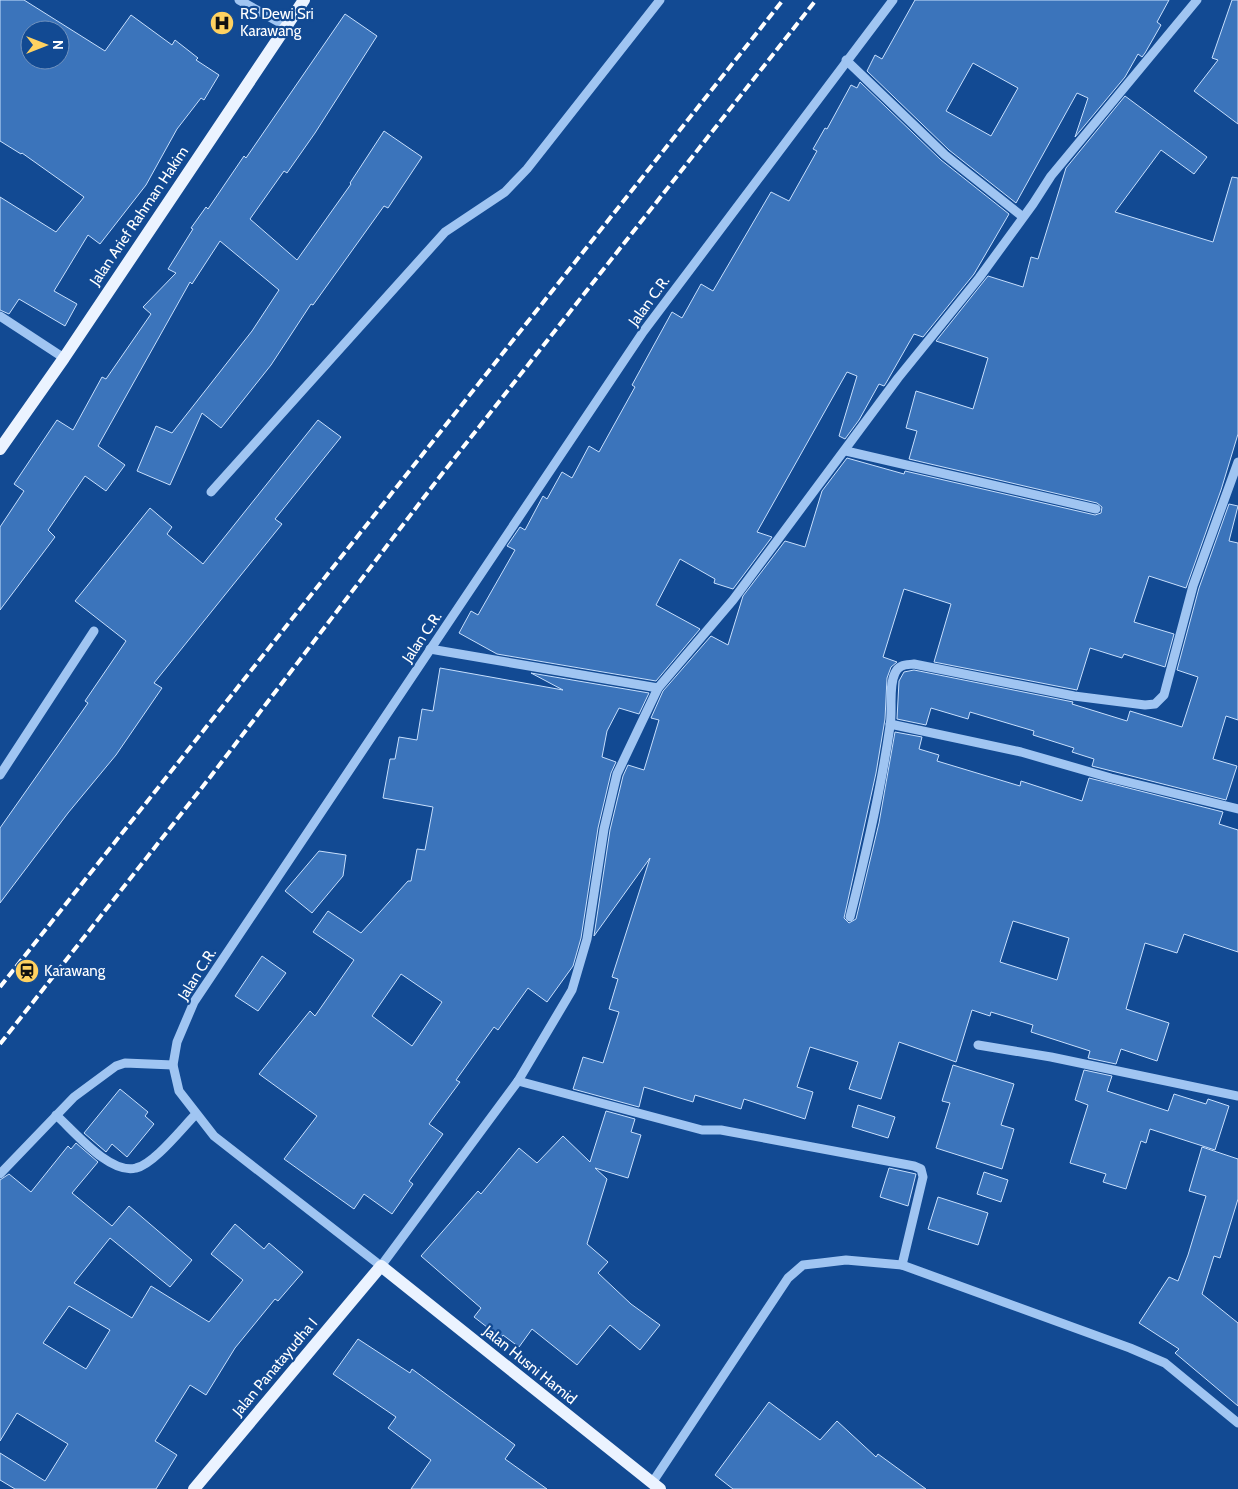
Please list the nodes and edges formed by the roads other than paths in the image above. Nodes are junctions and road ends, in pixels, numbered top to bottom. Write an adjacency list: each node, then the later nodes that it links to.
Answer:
1 (239, 0): 6 (street)
2 (304, 0): 6 (main road, Jalan Arief Rahman Hakim)
3 (660, 0): 14 (street)
4 (893, 0): 7 (street, Jalan C.R.)
5 (1197, 0): 8 (street)
6 (286, 26): 10 (main road, Jalan Arief Rahman Hakim)
7 (846, 60): 8 (street); 17 (street, Jalan C.R.)
8 (1023, 217): 12 (street)
9 (0, 316): 10 (street)
10 (64, 358): 11 (main road, Jalan Arief Rahman Hakim)
11 (0, 449)
12 (846, 451): 15 (street); 18 (street)
13 (1238, 462): 19 (street)
14 (211, 492)
15 (1096, 509)
16 (94, 631): 20 (street)
17 (430, 650): 18 (street); 24 (street, Jalan C.R.)
18 (658, 688): 25 (street)
19 (890, 724): 21 (street); 22 (street)
20 (0, 775)
21 (1238, 809)
22 (850, 917)
23 (978, 1045): 26 (street)
24 (173, 1066): 27 (street, Jalan C.R.); 28 (street)
25 (518, 1082): 30 (street); 31 (street)
26 (1238, 1096)
27 (196, 1114): 28 (street); 31 (street, Jalan C.R.)
28 (56, 1115): 29 (street)
29 (0, 1174)
30 (902, 1265): 32 (street); 33 (street)
31 (381, 1266): 33 (main road, Jalan Husni Hamid); 34 (main road, Jalan Panatayudha I)
32 (1238, 1423)
33 (656, 1486)
34 (194, 1489)

